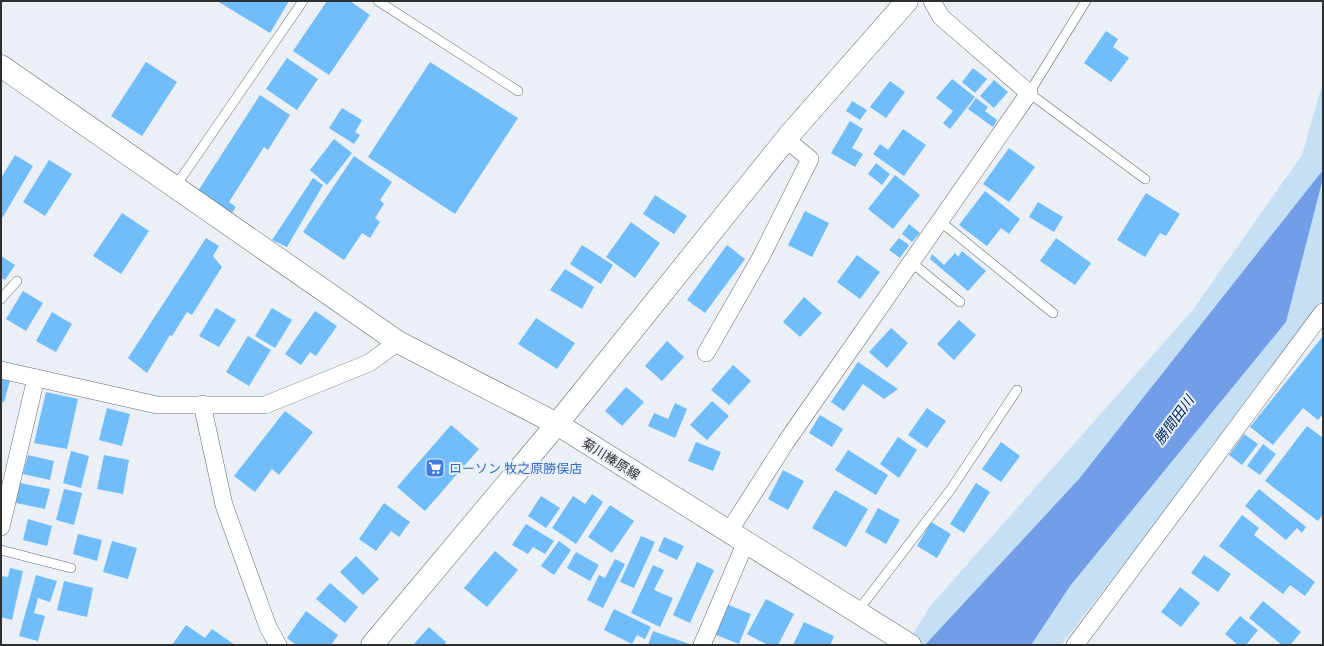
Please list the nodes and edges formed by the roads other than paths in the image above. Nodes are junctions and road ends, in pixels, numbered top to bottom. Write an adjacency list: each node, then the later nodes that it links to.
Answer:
1 (303, 1): 11 (lane)
2 (378, 1): 7 (lane)
3 (907, 1): 9 (street)
4 (932, 1): 8 (street)
5 (1086, 1): 8 (lane)
6 (1, 66): 11 (street, 菊川榛原線)
7 (518, 91)
8 (1029, 93): 10 (lane); 12 (street)
9 (787, 140): 20 (street); 25 (street)
10 (1145, 179)
11 (175, 187): 19 (street, 菊川榛原線)
12 (940, 222): 13 (street); 18 (lane)
13 (912, 263): 16 (lane); 27 (street)
14 (17, 281): 15 (lane)
15 (1, 299)
16 (960, 302)
17 (1323, 312): 35 (street)
18 (1053, 313)
19 (398, 342): 24 (street); 25 (street, 菊川榛原線)
20 (706, 353)
21 (1, 370): 22 (street)
22 (36, 378): 24 (street); 26 (street)
23 (1017, 390): 30 (lane)
24 (202, 404): 32 (street)
25 (557, 424): 27 (street, 菊川榛原線); 33 (street)
26 (1, 527)
27 (737, 538): 30 (street, 菊川榛原線); 34 (street)
28 (1, 550): 29 (lane)
29 (71, 568)
30 (857, 612): 31 (street, 菊川榛原線)
31 (902, 640)
32 (278, 645)
33 (372, 645)
34 (702, 645)
35 (1075, 645)

